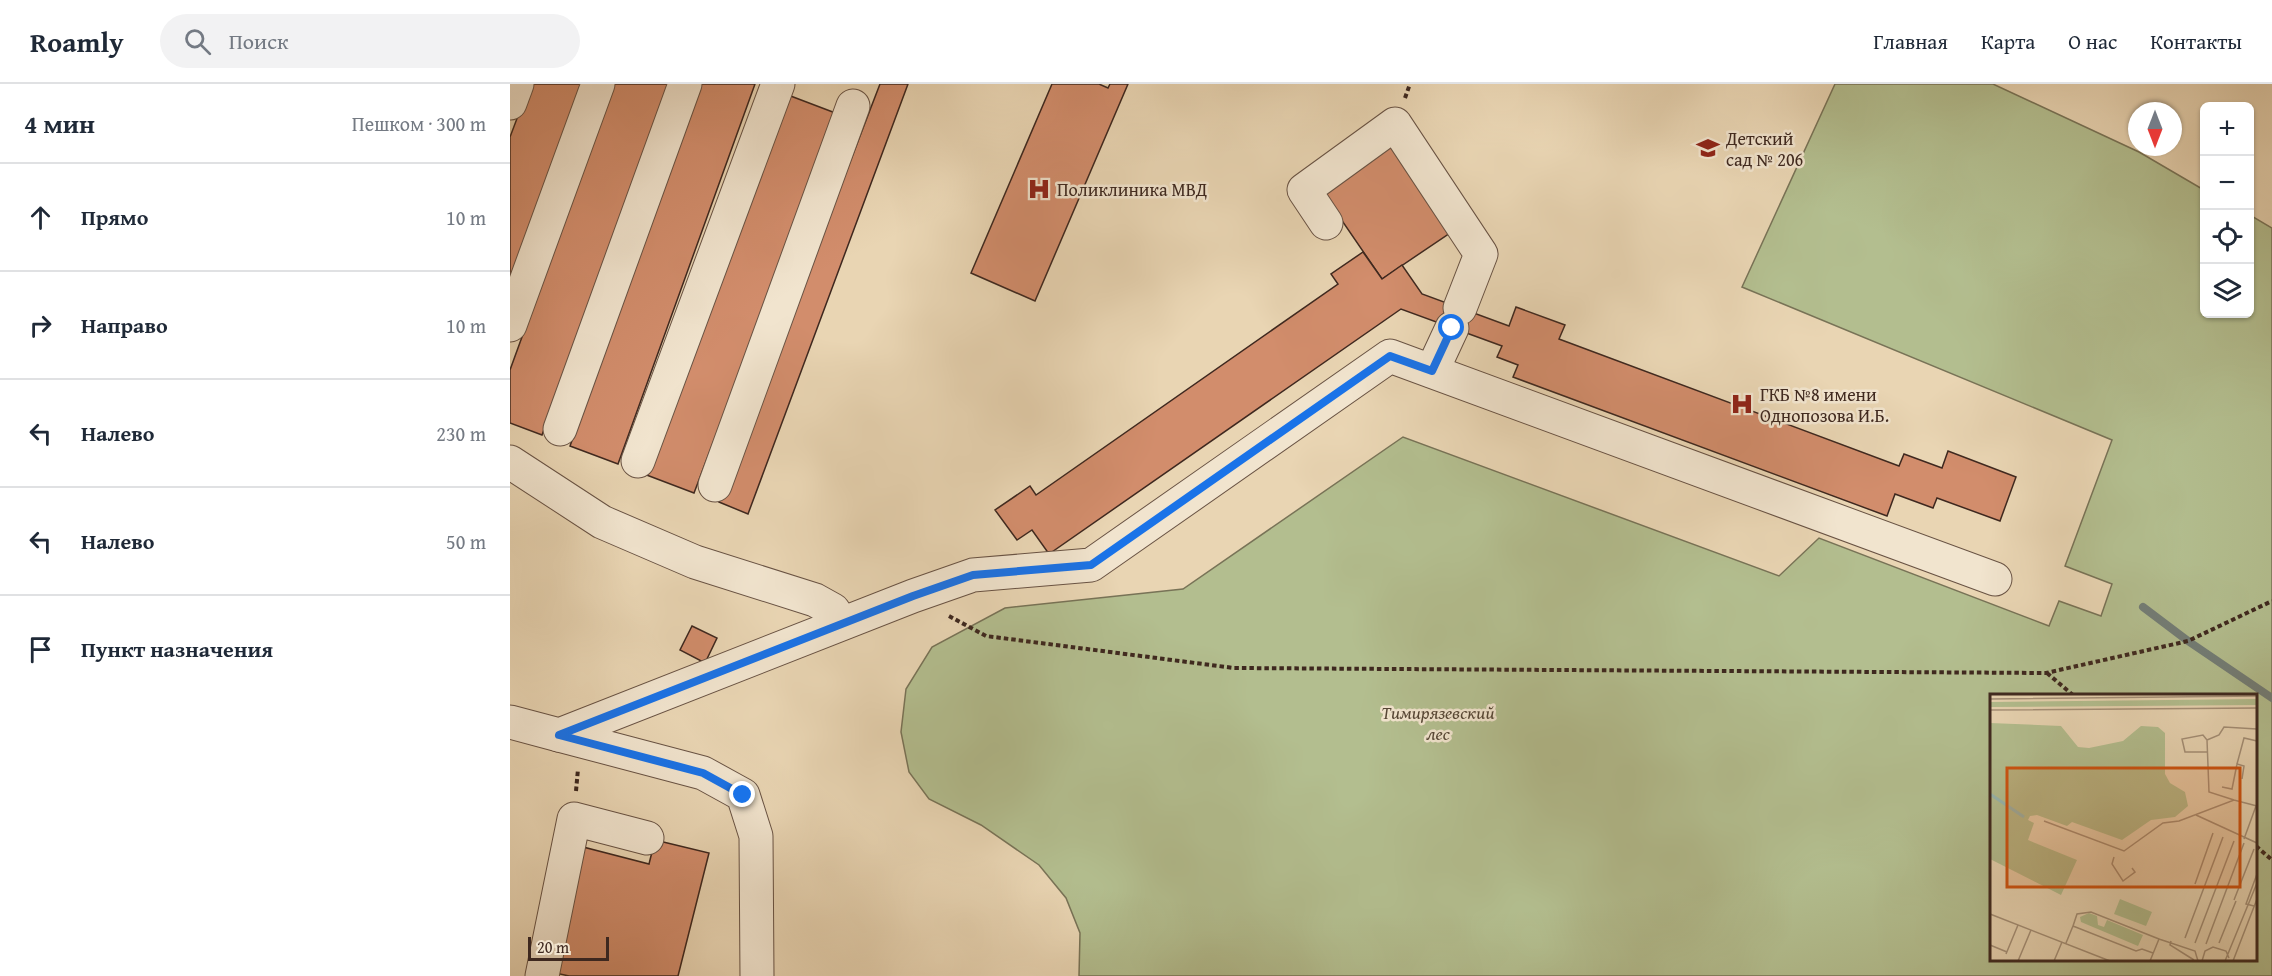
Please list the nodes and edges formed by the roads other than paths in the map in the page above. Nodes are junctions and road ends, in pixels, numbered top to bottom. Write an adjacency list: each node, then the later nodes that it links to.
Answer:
1 (517, 84): 5 (lane)
2 (598, 84): 8 (lane)
3 (685, 84): 10 (lane)
4 (778, 84): 11 (lane)
5 (510, 103)
6 (853, 106): 13 (lane)
7 (1326, 223): 9 (lane)
8 (510, 325)
9 (1432, 371): 14 (lane); 15 (lane)
10 (560, 429)
11 (639, 460)
12 (510, 462): 15 (lane)
13 (715, 485)
14 (1995, 579)
15 (843, 623): 17 (lane)
16 (510, 722): 17 (lane)
17 (569, 738): 20 (lane)
18 (647, 838): 19 (lane)
19 (542, 976)
20 (757, 976)

